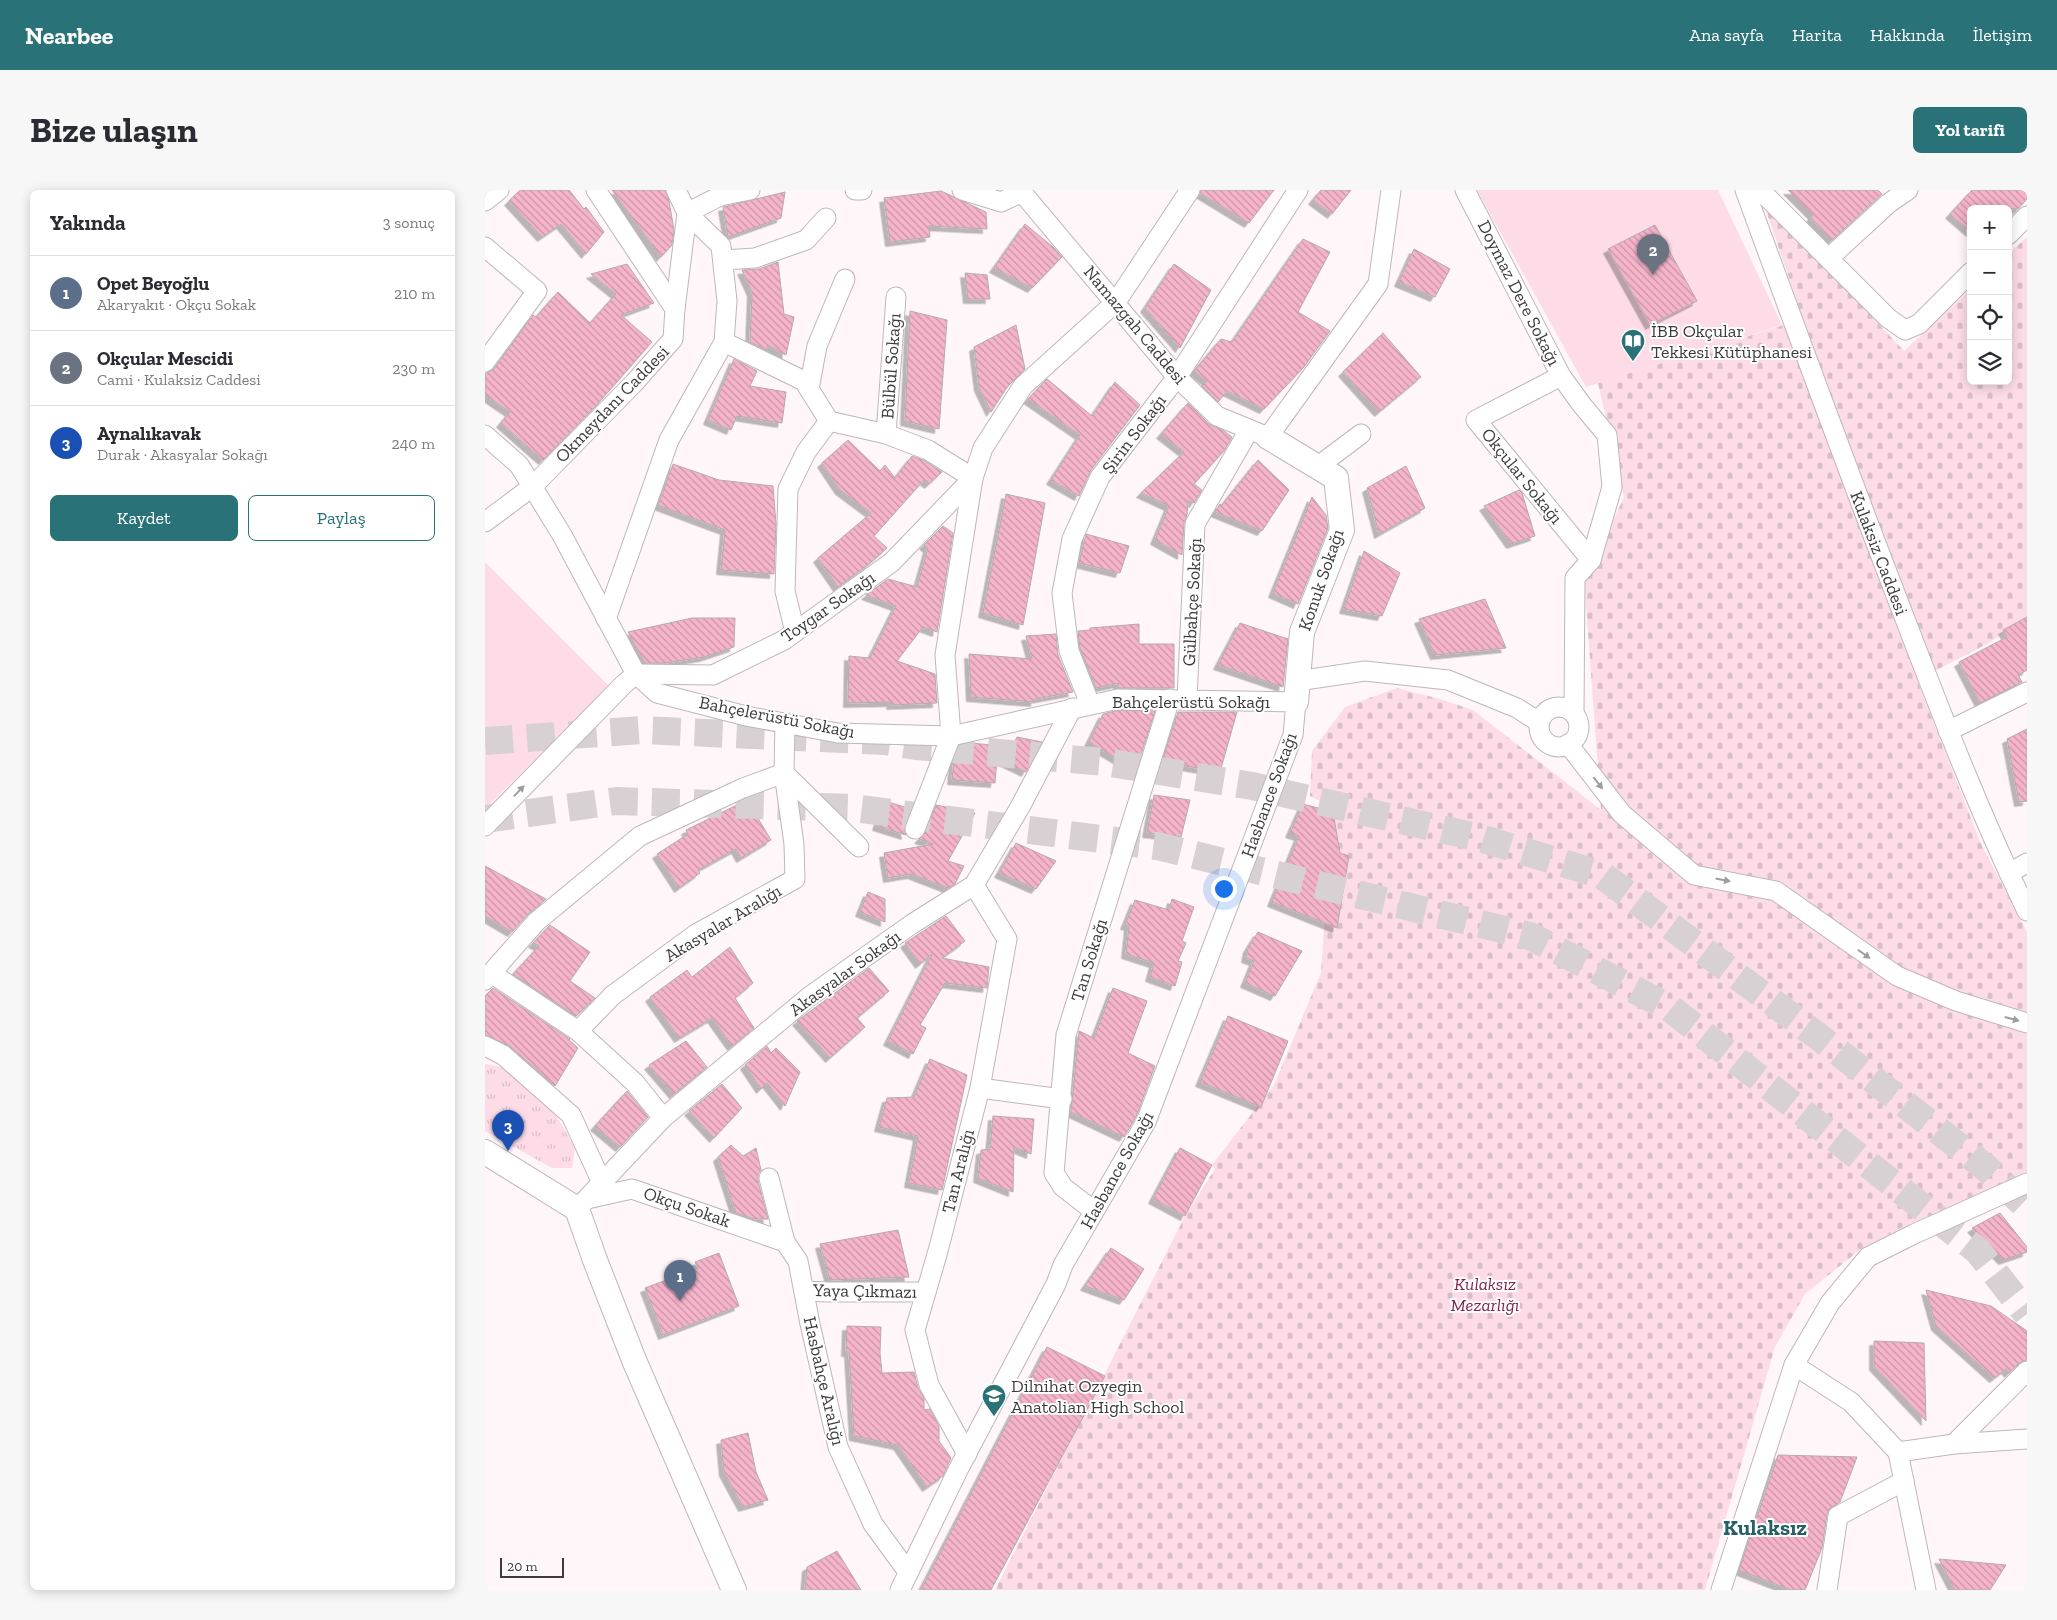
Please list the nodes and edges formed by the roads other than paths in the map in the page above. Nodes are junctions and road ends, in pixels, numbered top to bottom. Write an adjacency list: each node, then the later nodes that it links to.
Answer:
1 (499, 190): 16 (street)
2 (596, 190): 28 (street)
3 (676, 190): 17 (street)
4 (750, 190): 17 (street)
5 (855, 190): 6 (street)
6 (862, 190)
7 (962, 190): 14 (street)
8 (1298, 190): 32 (street, Şirin Sokağı)
9 (1391, 190): 35 (street, Gülbahçe Sokağı)
10 (1465, 190): 31 (street, Doymaz Dere Sokağı)
11 (1745, 190): 54 (street, Kulaksiz Caddesi)
12 (1759, 190): 22 (street)
13 (1908, 190): 22 (street)
14 (1021, 191): 27 (street, Namazgah Caddesi)
15 (1187, 191): 27 (street, Toygar Sokağı)
16 (485, 201)
17 (687, 213): 23 (street); 28 (street, Okmeydanı Caddesi)
18 (2027, 216): 20 (street)
19 (826, 218): 23 (street)
20 (2012, 231)
21 (485, 247): 30 (street)
22 (1829, 258): 24 (street)
23 (723, 260): 29 (street)
24 (1967, 276)
25 (845, 278): 33 (street)
26 (896, 297): 36 (street, Bülbül Sokağı)
27 (1116, 302): 32 (street, Namazgah Caddesi); 40 (street, Toygar Sokağı)
28 (675, 309): 41 (street, Okmeydanı Caddesi)
29 (724, 342): 33 (street); 44 (street)
30 (485, 362)
31 (1561, 376): 43 (street, Doymaz Dere Sokağı); 43 (street, Okçular Sokağı)
32 (1177, 377): 35 (street, Namazgah Caddesi); 50 (street, Şirin Sokağı)
33 (809, 389): 34 (street)
34 (829, 421): 36 (street); 45 (street)
35 (1258, 433): 39 (street, Konuk Sokağı); 49 (street, Gülbahçe Sokağı)
36 (886, 434): 40 (street)
37 (1361, 434): 39 (street)
38 (485, 435): 41 (street, Bahçelerüstü Sokağı)
39 (1317, 467): 47 (street, Konuk Sokağı)
40 (973, 478): 45 (street, Toygar Sokağı); 55 (street)
41 (532, 487): 42 (street, Okmeydanı Caddesi); 44 (street, Bahçelerüstü Sokağı)
42 (485, 522)
43 (1591, 560): 51 (street)
44 (606, 619): 46 (street, Bahçelerüstü Sokağı)
45 (795, 632): 46 (street, Toygar Sokağı)
46 (636, 674): 53 (street, Bahçelerüstü Sokağı); 58 (street, one-way to 46)
47 (1297, 691): 49 (street, Bahçelerüstü Sokağı); 52 (street); 77 (street, Hasbance Sokağı)
48 (2027, 692): 54 (street)
49 (1179, 699): 50 (street, Bahçelerüstü Sokağı); 70 (street, Tan Sokağı)
50 (1081, 706): 55 (street, Bahçelerüstü Sokağı); 63 (street, Akasyalar Sokağı)
51 (1574, 713): 52 (street); 56 (street)
52 (1539, 722): 56 (street)
53 (785, 723): 55 (street, Bahçelerüstü Sokağı); 57 (street, Akasyalar Aralığı)
54 (1948, 731): 62 (street, Kulaksiz Caddesi)
55 (951, 736): 59 (street)
56 (1568, 744): 66 (street, one-way to 66)
57 (784, 773): 60 (street); 65 (street); 67 (street, Akasyalar Aralığı)
58 (485, 826)
59 (915, 829)
60 (859, 847)
61 (2027, 862): 62 (street)
62 (2009, 873): 64 (street, Kulaksiz Caddesi)
63 (974, 885): 69 (street, Tan Aralığı); 71 (street, Akasyalar Sokağı)
64 (2027, 911)
65 (488, 976): 67 (street)
66 (2027, 1023)
67 (578, 1031): 71 (street)
68 (485, 1046): 74 (street)
69 (979, 1088): 70 (street); 80 (street, Tan Aralığı)
70 (1062, 1099): 77 (street, Tan Sokağı)
71 (663, 1118): 74 (street, Akasyalar Sokağı)
72 (485, 1152): 76 (street)
73 (769, 1178): 78 (street, Hasbahçe Aralığı)
74 (601, 1183): 76 (street, Akasyalar Sokağı)
75 (2027, 1183): 81 (street)
76 (582, 1204): 78 (street, Okçu Sokak); 89 (street)
77 (1094, 1211): 86 (street, Hasbance Sokağı)
78 (785, 1242): 79 (street, Hasbahçe Aralığı)
79 (804, 1291): 80 (street, Yaya Çıkmazı); 88 (street, Hasbahçe Aralığı)
80 (926, 1292): 86 (street, Tan Aralığı)
81 (1794, 1365): 85 (street); 91 (street)
82 (2027, 1371): 84 (street)
83 (2027, 1439): 84 (street)
84 (1954, 1444): 85 (street)
85 (1898, 1452): 87 (street)
86 (967, 1454): 88 (street, Hasbance Sokağı)
87 (1904, 1481): 92 (street); 93 (street)
88 (908, 1572): 90 (street, Hasbance Sokağı)
89 (734, 1590)
90 (900, 1590)
91 (1721, 1590)
92 (1827, 1590)
93 (1926, 1590)

